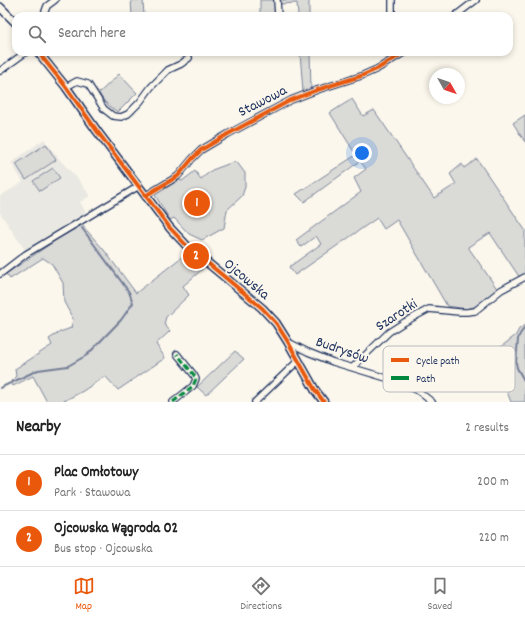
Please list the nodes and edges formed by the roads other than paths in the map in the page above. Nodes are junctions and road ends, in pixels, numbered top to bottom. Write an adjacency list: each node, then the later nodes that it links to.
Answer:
1 (55, 0): 6 (street)
2 (277, 0): 7 (street)
3 (392, 0): 8 (street)
4 (476, 0): 9 (street)
5 (0, 7): 10 (street)
6 (45, 12)
7 (278, 12)
8 (392, 12)
9 (460, 12)
10 (12, 19)
11 (21, 56): 17 (street)
12 (41, 56): 18 (street, Ojcowska)
13 (394, 56): 16 (street)
14 (399, 56): 16 (street, Stawowa)
15 (189, 58): 18 (street)
16 (394, 59): 20 (street, Stawowa)
17 (0, 72)
18 (66, 87): 19 (street, Ojcowska)
19 (139, 186): 20 (street, Ojcowska); 21 (street)
20 (145, 196): 23 (street, Ojcowska)
21 (0, 274)
22 (525, 277): 26 (street, Szarotki)
23 (288, 342): 25 (street, Ojcowska); 26 (street, Budrysów)
24 (177, 354): 29 (street)
25 (299, 360): 30 (street); 31 (street, Ojcowska)
26 (353, 367): 27 (street, Budrysów)
27 (383, 377)
28 (419, 392): 32 (street, Budrysów)
29 (173, 402)
30 (255, 402)
31 (324, 402)
32 (432, 402)

